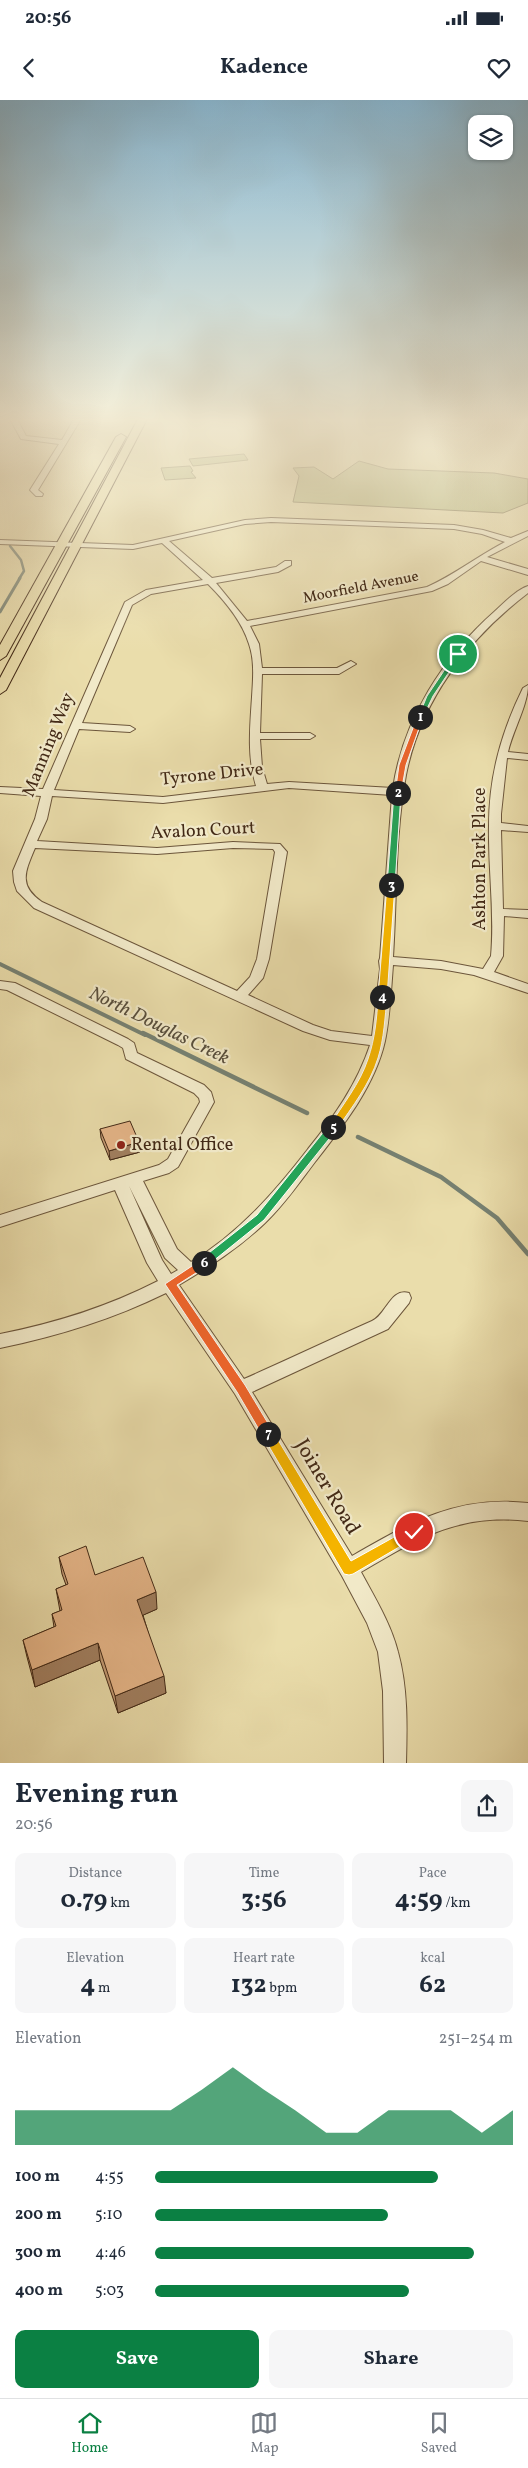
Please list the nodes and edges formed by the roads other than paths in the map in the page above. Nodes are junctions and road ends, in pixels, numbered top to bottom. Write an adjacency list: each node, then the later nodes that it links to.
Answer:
1 (88, 497): 7 (main road)
2 (101, 497): 8 (main road)
3 (528, 533): 5 (street, Moorfield Avenue)
4 (164, 541): 5 (street); 8 (street); 12 (street)
5 (511, 541): 9 (street, Moorfield Avenue)
6 (0, 542): 7 (street)
7 (61, 545): 8 (street); 15 (main road)
8 (75, 546): 18 (main road)
9 (480, 558): 11 (street); 14 (street, Moorfield Avenue)
10 (288, 563): 12 (street, Manning Way)
11 (528, 572)
12 (209, 581): 14 (street); 20 (street, Manning Way)
13 (528, 589): 28 (street)
14 (246, 624): 17 (street)
15 (0, 656)
16 (351, 664): 17 (street)
17 (257, 671): 22 (street)
18 (0, 690)
19 (527, 691): 24 (street, Ashton Park Place)
20 (76, 726): 21 (street); 29 (street, Manning Way)
21 (130, 729)
22 (255, 736): 23 (street); 26 (street)
23 (310, 736)
24 (501, 754): 25 (street); 30 (street, Ashton Park Place)
25 (528, 757)
26 (262, 787): 28 (street, Tyrone Drive); 29 (street, Tyrone Drive)
27 (0, 790): 29 (street, Tyrone Drive)
28 (398, 792): 35 (street)
29 (48, 793): 32 (street, Manning Way)
30 (494, 826): 31 (street); 33 (street, Ashton Park Place)
31 (528, 829)
32 (30, 844): 39 (street, Manning Way); 39 (street, Avalon Court)
33 (498, 912): 34 (street); 36 (street, Ashton Park Place)
34 (528, 914)
35 (385, 961): 36 (street); 40 (street)
36 (487, 972): 38 (street)
37 (0, 985): 41 (street)
38 (528, 989)
39 (239, 997): 40 (street, Manning Way)
40 (378, 1041): 43 (street)
41 (127, 1181): 42 (street); 43 (street); 44 (street, Joiner Road)
42 (0, 1221)
43 (190, 1272): 44 (street)
44 (170, 1284): 46 (street); 47 (street, Joiner Road)
45 (403, 1298): 47 (street)
46 (0, 1342)
47 (241, 1389): 49 (street, Joiner Road)
48 (528, 1512): 49 (street)
49 (349, 1569): 50 (street, Joiner Road)
50 (395, 1763)

